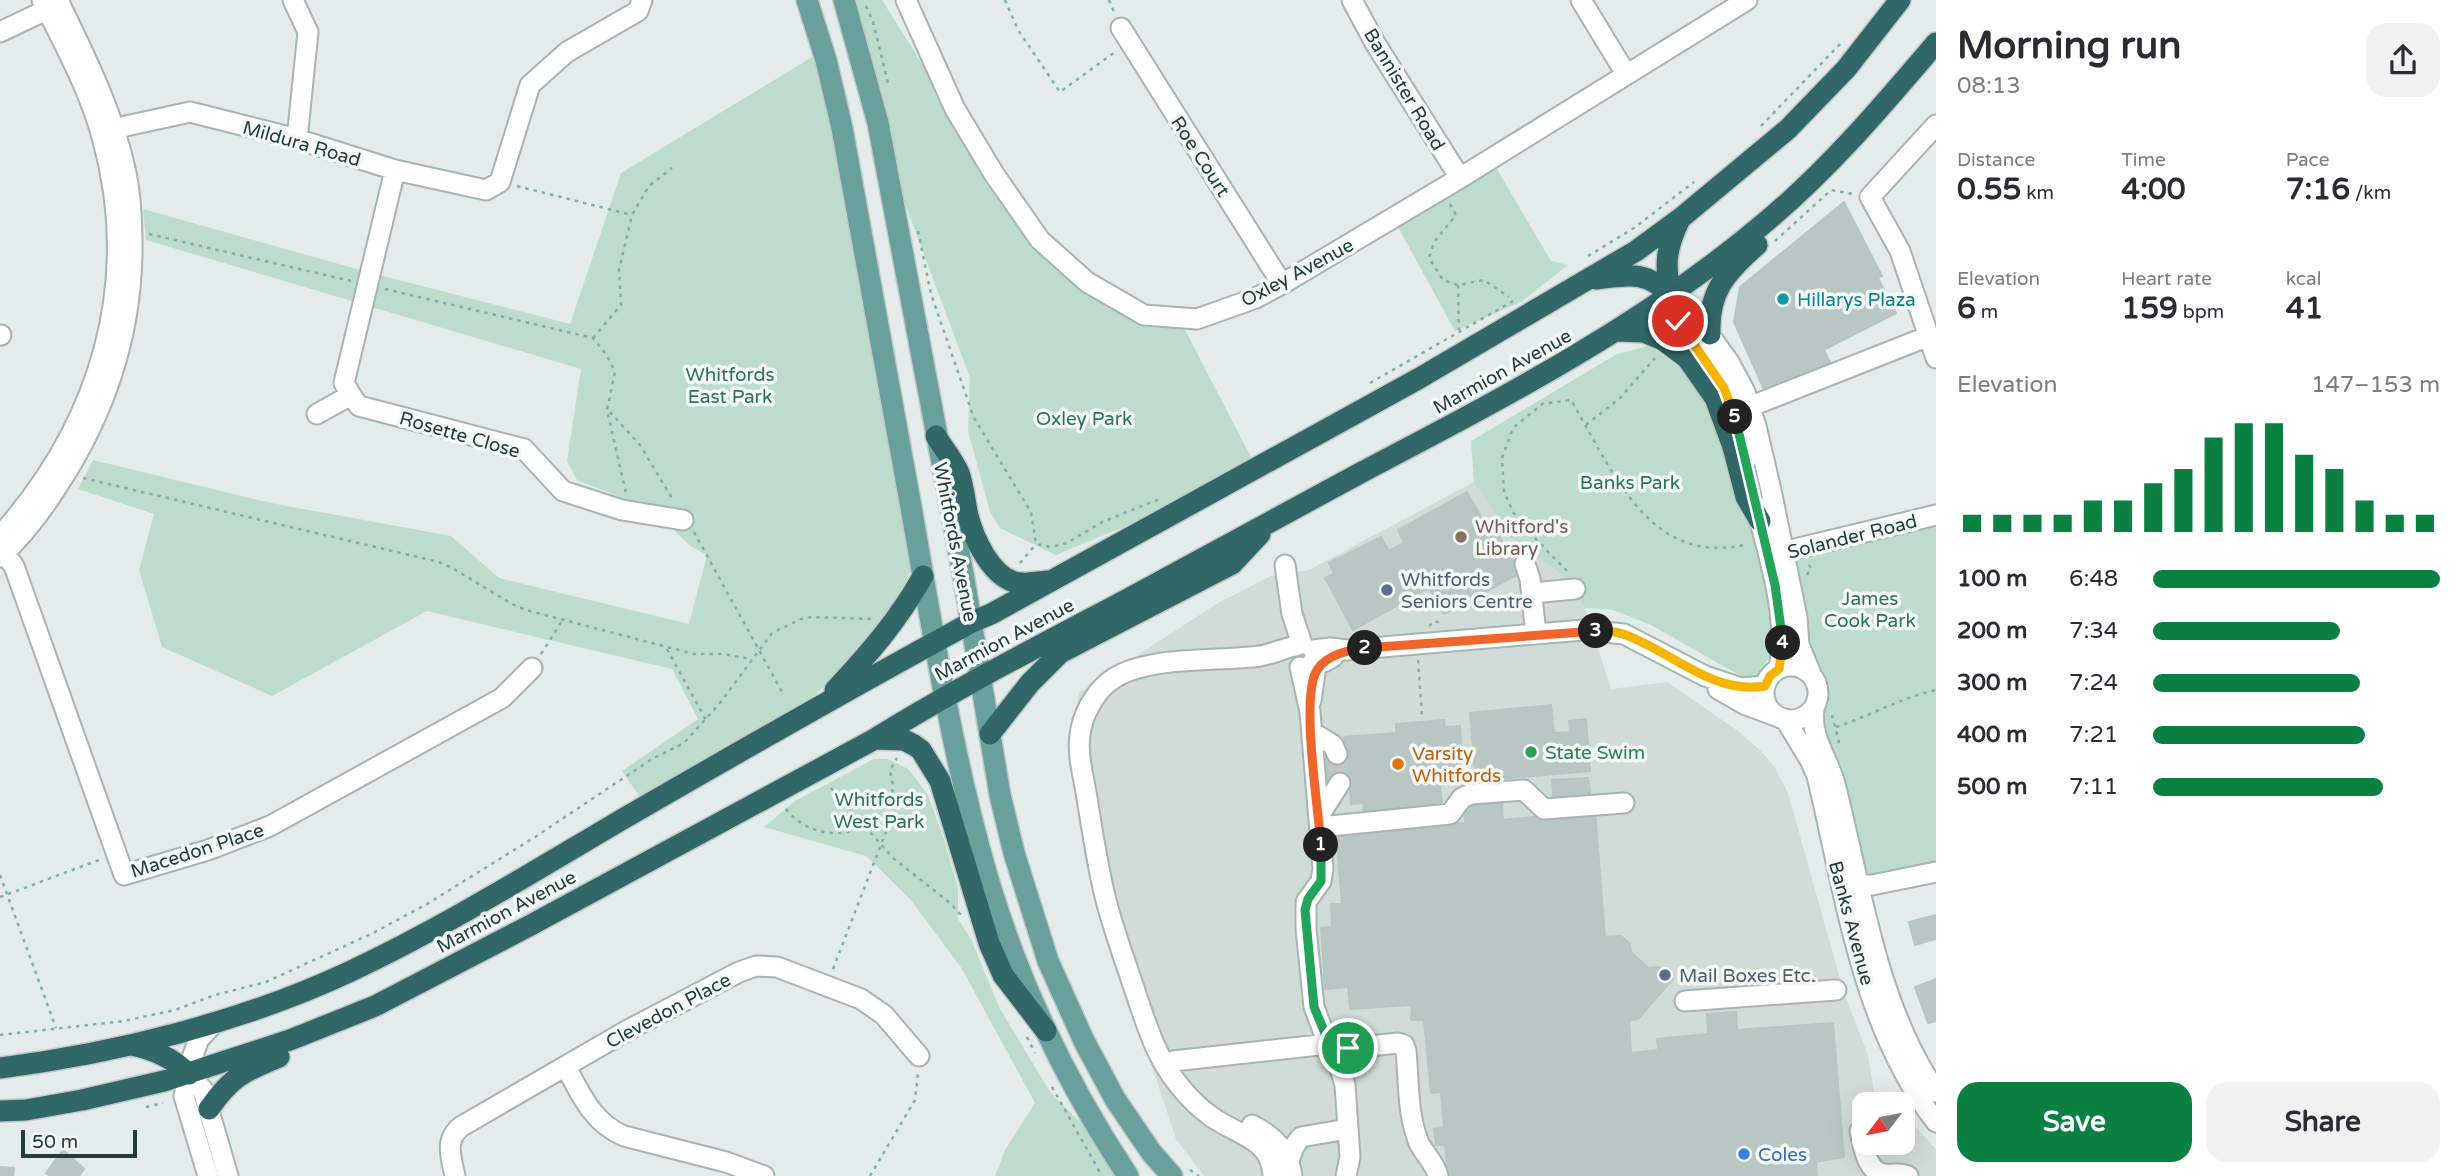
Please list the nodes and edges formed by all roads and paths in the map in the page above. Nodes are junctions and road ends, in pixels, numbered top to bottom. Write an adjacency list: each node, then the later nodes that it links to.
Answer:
1 (293, 0): 22 (street)
2 (642, 0): 28 (street)
3 (807, 0): 64 (main road, Whitfords Avenue)
4 (844, 0): 52 (main road, Whitfords Avenue)
5 (863, 0): 18 (path)
6 (906, 0): 36 (street, Oxley Avenue)
7 (1005, 0): 14 (path)
8 (1352, 0): 26 (street, Bannister Road)
9 (1581, 0): 17 (street)
10 (1747, 0): 17 (street, Oxley Avenue)
11 (1900, 0): 32 (highway, Marmion Avenue)
12 (52, 3): 13 (street); 21 (street)
13 (0, 32)
14 (1124, 35): 36 (street, Roe Court)
15 (1844, 40): 20 (path)
16 (1936, 43): 25 (highway, Marmion Avenue)
17 (1626, 74): 26 (street, Oxley Avenue)
18 (888, 87)
19 (1936, 125): 30 (street)
20 (1757, 131)
21 (108, 132): 22 (street, Mildura Road); 53 (street); 60 (street)
22 (297, 139): 24 (street, Mildura Road)
23 (672, 168): 31 (path)
24 (394, 170): 28 (street, Mildura Road); 48 (street)
25 (1822, 171): 38 (highway, Marmion Avenue); 43 (highway)
26 (1460, 178): 29 (street, Oxley Avenue)
27 (1694, 181): 35 (path)
28 (500, 182): 31 (path)
29 (1441, 190): 36 (street, Oxley Avenue); 37 (path)
30 (1870, 197): 34 (path); 44 (street)
31 (632, 215): 55 (path)
32 (1681, 218): 35 (highway, Marmion Avenue); 38 (highway)
33 (918, 229): 54 (path)
34 (1772, 244)
35 (1585, 271): 38 (highway); 65 (highway, Marmion Avenue)
36 (1282, 284)
37 (1458, 285): 40 (path); 41 (path)
38 (1671, 295): 42 (highway, Marmion Avenue); 43 (street); 59 (street)
39 (1522, 296): 41 (path)
40 (1509, 297)
41 (1459, 330): 47 (path)
42 (1618, 331): 57 (highway, Marmion Avenue); 59 (highway)
43 (1710, 334): 49 (street)
44 (1929, 336): 45 (street); 49 (street)
45 (1936, 358)
46 (1655, 359): 51 (path)
47 (1366, 386)
48 (351, 395): 50 (street); 55 (street, Rosette Close)
49 (1749, 407): 61 (street)
50 (317, 414)
51 (1586, 425): 61 (path); 66 (path)
52 (936, 436): 65 (highway); 71 (main road, Whitfords Avenue)
53 (67, 471): 60 (street); 69 (path)
54 (1164, 497)
55 (622, 510): 58 (street, Rosette Close)
56 (1936, 515): 61 (street, Solander Road)
57 (1273, 519): 83 (highway, Marmion Avenue); 95 (highway)
58 (683, 520)
59 (1760, 521): 61 (street)
60 (1, 549): 106 (street, Macedon Place)
61 (1768, 552): 80 (street); 81 (street)
62 (1525, 564): 67 (street)
63 (1285, 565): 77 (street)
64 (923, 576): 73 (main road, Whitfords Avenue); 88 (highway)
65 (1052, 581): 71 (highway, Marmion Avenue)
66 (1575, 589): 67 (street)
67 (1532, 593): 72 (street)
68 (878, 615): 76 (path)
69 (563, 621): 75 (path); 79 (path)
70 (1434, 621): 74 (path)
71 (972, 622): 73 (highway, Marmion Avenue); 83 (main road, Whitfords Avenue)
72 (1536, 634): 74 (street); 82 (street)
73 (936, 641): 87 (main road, Whitfords Avenue); 88 (highway, Marmion Avenue)
74 (1416, 644): 77 (street); 90 (path)
75 (666, 647): 78 (path); 92 (path)
76 (759, 648): 78 (path); 86 (path)
77 (1307, 658): 93 (street); 115 (street)
78 (752, 659): 92 (path)
79 (532, 668): 106 (street, Macedon Place)
80 (1779, 669): 81 (street); 84 (street)
81 (1811, 674): 89 (street)
82 (1705, 676): 84 (street); 91 (street)
83 (982, 677): 87 (highway, Marmion Avenue); 95 (main road, Whitfords Avenue)
84 (1765, 686): 91 (street)
85 (1936, 690): 94 (path)
86 (782, 692)
87 (945, 697): 96 (highway, Marmion Avenue); 121 (main road, Whitfords Avenue)
88 (822, 704): 118 (highway, Marmion Avenue)
89 (1814, 709): 91 (street); 109 (street, Banks Avenue)
90 (1422, 716)
91 (1781, 718): 109 (street, Banks Avenue)
92 (706, 720): 119 (path)
93 (1311, 722): 97 (street); 103 (street)
94 (1836, 727)
95 (990, 734): 148 (main road, Whitfords Avenue)
96 (873, 740): 117 (highway, Marmion Avenue); 121 (highway)
97 (1337, 754)
98 (897, 758): 105 (path)
99 (1340, 783): 103 (street)
100 (831, 788): 104 (path)
101 (1624, 803): 103 (street)
102 (784, 806): 104 (path)
103 (1319, 822): 124 (street)
104 (865, 826): 105 (path)
105 (881, 846): 112 (path); 113 (path)
106 (115, 854): 110 (path)
107 (1936, 872): 109 (street)
108 (0, 875): 110 (path)
109 (1850, 885): 132 (street, Banks Avenue); 137 (street, Banks Avenue)
110 (7, 895): 111 (path); 119 (path)
111 (0, 897)
112 (965, 921)
113 (827, 985): 125 (street, Clevedon Place); 128 (street, Clevedon Place)
114 (1836, 990): 116 (street)
115 (1136, 993): 127 (street); 149 (street)
116 (1685, 1001)
117 (374, 1006): 130 (highway, Marmion Avenue); 135 (highway)
118 (215, 1022): 123 (highway, Marmion Avenue); 130 (street)
119 (56, 1028): 122 (path)
120 (1023, 1031): 126 (path)
121 (1046, 1031): 147 (main road, Whitfords Avenue)
122 (0, 1035)
123 (130, 1045): 129 (highway, Marmion Avenue); 130 (highway)
124 (1330, 1047): 127 (street); 138 (street); 151 (street)
125 (919, 1056): 145 (path)
126 (1039, 1060)
127 (1173, 1061): 140 (street)
128 (566, 1067): 143 (street, Clevedon Place); 144 (street)
129 (0, 1068)
130 (189, 1074): 135 (street); 136 (highway, Marmion Avenue); 141 (street)
131 (1049, 1080): 146 (path)
132 (1936, 1092)
133 (163, 1102): 134 (path)
134 (146, 1107)
135 (209, 1109): 142 (street)
136 (0, 1111)
137 (1936, 1122)
138 (1347, 1129): 140 (street); 150 (street)
139 (1866, 1155): 152 (street)
140 (1291, 1168)
141 (208, 1176)
142 (228, 1176)
143 (455, 1176)
144 (764, 1176)
145 (870, 1176)
146 (1102, 1176)
147 (1128, 1176)
148 (1172, 1176)
149 (1273, 1176)
150 (1346, 1176)
151 (1438, 1176)
152 (1908, 1176)

